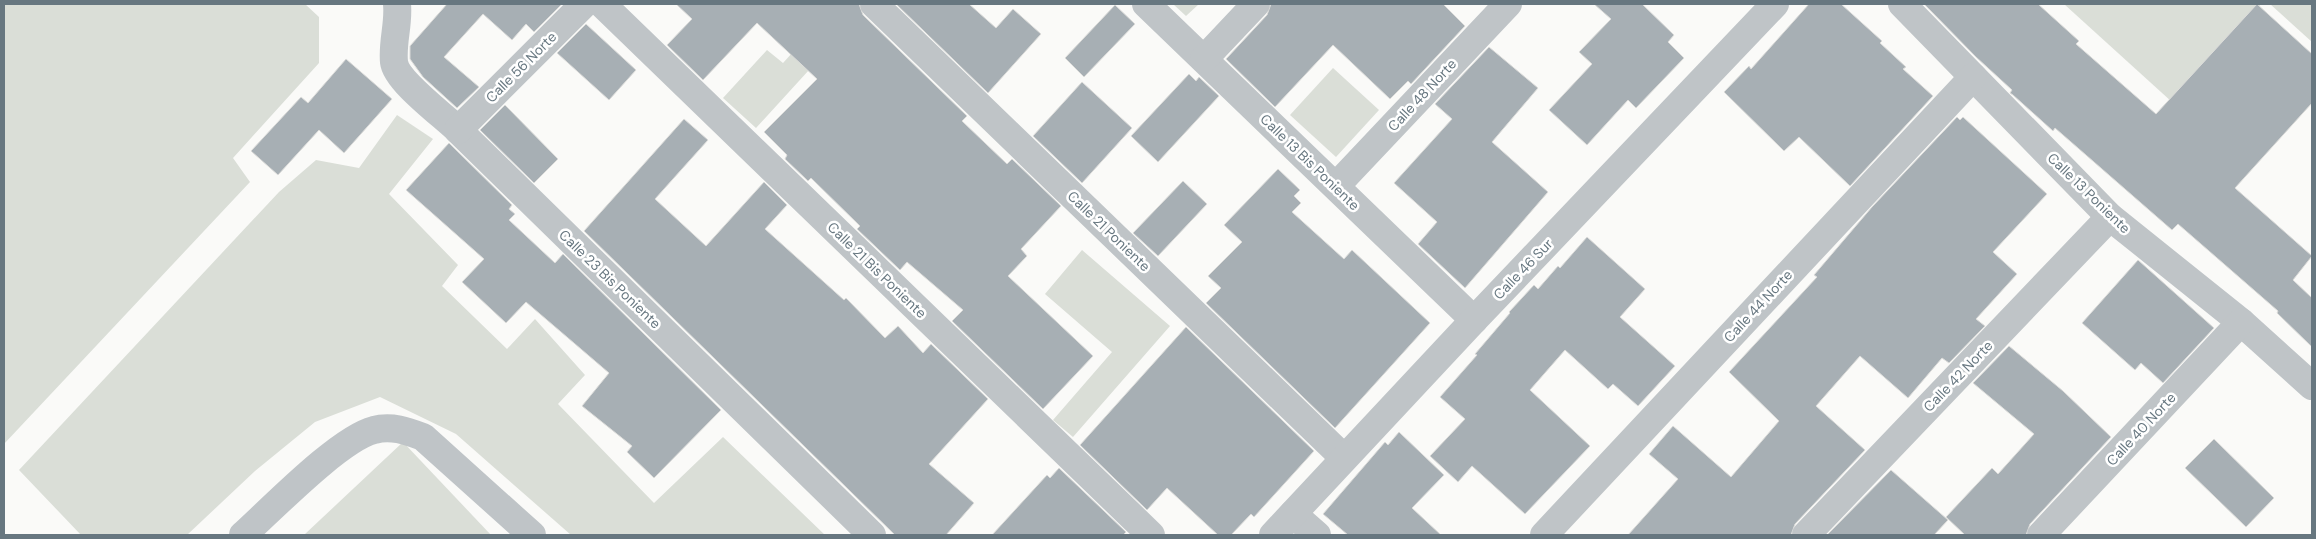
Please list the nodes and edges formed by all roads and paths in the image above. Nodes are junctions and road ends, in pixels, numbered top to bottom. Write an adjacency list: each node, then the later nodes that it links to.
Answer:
1 (397, 4): 12 (street, Calle 23 Bis Poniente)
2 (584, 4): 12 (street, Calle 56 Norte)
3 (602, 4): 23 (street, Calle 21 Bis Poniente)
4 (874, 4): 18 (street, Calle 21 Poniente)
5 (1146, 4): 10 (street, Calle 13 Bis Poniente)
6 (1256, 4): 10 (street)
7 (1508, 4): 13 (street, Calle 48 Norte)
8 (1775, 4): 15 (street, Calle 46 Sur)
9 (1902, 4): 11 (street, Calle 13 Poniente)
10 (1204, 59): 13 (street, Calle 13 Bis Poniente)
11 (1973, 78): 14 (street, Calle 13 Poniente); 26 (street, Calle 44 Norte)
12 (458, 130): 22 (street, Calle 23 Bis Poniente)
13 (1336, 186): 15 (street, Calle 13 Bis Poniente)
14 (2110, 216): 16 (street, Calle 13 Poniente); 27 (street, Calle 42 Norte)
15 (1474, 320): 18 (street, Calle 46 Sur)
16 (2241, 322): 17 (street, Calle 13 Poniente); 28 (street, Calle 40 Norte)
17 (2312, 386)
18 (1344, 458): 19 (street, Calle 46 Sur)
19 (1293, 514): 24 (street, Calle 46 Sur); 25 (street)
20 (243, 535): 21 (street)
21 (532, 535)
22 (872, 535)
23 (1151, 535)
24 (1273, 535)
25 (1317, 535)
26 (1544, 535)
27 (1806, 535)
28 (2042, 535)

